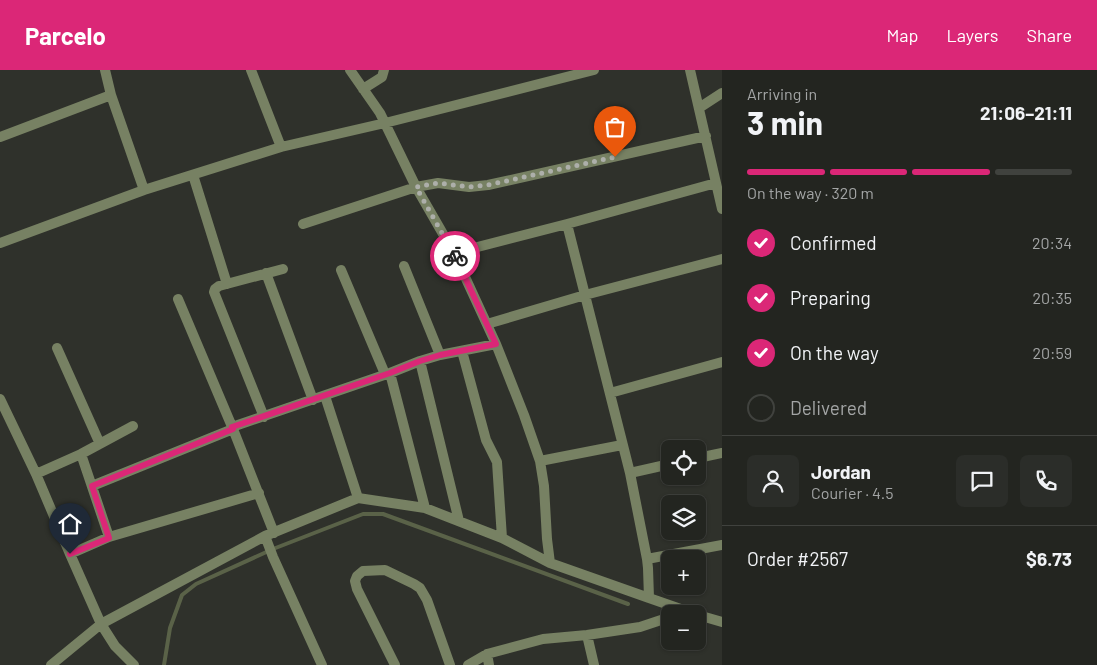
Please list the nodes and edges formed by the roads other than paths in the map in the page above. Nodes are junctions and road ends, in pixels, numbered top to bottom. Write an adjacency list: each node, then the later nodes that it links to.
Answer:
1 (105, 70): 9 (street)
2 (251, 70): 14 (street)
3 (350, 70): 7 (street)
4 (384, 70): 7 (street)
5 (594, 70): 11 (street)
6 (690, 70): 10 (street)
7 (363, 89): 11 (street)
8 (722, 93): 10 (street)
9 (111, 95): 13 (street); 18 (street)
10 (699, 108): 12 (street)
11 (385, 123): 14 (street); 17 (street)
12 (706, 136): 16 (street); 17 (street)
13 (0, 137)
14 (281, 147): 15 (street)
15 (193, 175): 18 (street); 29 (street)
16 (716, 183): 19 (street); 21 (street)
17 (416, 187): 20 (street); 23 (street)
18 (144, 190): 22 (street)
19 (722, 209)
20 (303, 224)
21 (567, 224): 23 (street); 30 (street)
22 (0, 243)
23 (454, 254): 32 (street)
24 (722, 259): 30 (street)
25 (404, 266): 36 (street)
26 (283, 269): 28 (street)
27 (342, 270): 39 (street)
28 (266, 274): 29 (street); 43 (street)
29 (227, 284): 44 (street)
30 (585, 295): 32 (street); 40 (street)
31 (178, 299): 46 (street)
32 (487, 324): 33 (street)
33 (496, 344): 35 (street); 52 (street)
34 (56, 348): 47 (street)
35 (462, 352): 36 (street); 63 (street)
36 (440, 355): 37 (street)
37 (420, 361): 39 (street); 60 (street)
38 (722, 362): 40 (street)
39 (387, 374): 41 (street); 59 (street)
40 (610, 393): 48 (street)
41 (325, 396): 43 (street); 58 (street)
42 (0, 399): 55 (street)
43 (313, 400): 44 (street)
44 (264, 417): 46 (street)
45 (134, 426): 47 (street)
46 (233, 428): 56 (street); 57 (street)
47 (100, 444): 50 (street)
48 (622, 445): 52 (street); 54 (street)
49 (722, 453): 51 (street)
50 (81, 454): 55 (street); 56 (street)
51 (706, 456)
52 (540, 461): 67 (street)
53 (661, 466): 54 (street)
54 (630, 473): 66 (street)
55 (36, 474): 65 (street)
56 (92, 486): 62 (street)
57 (259, 493): 61 (street); 62 (street)
58 (358, 498): 59 (street); 61 (street)
59 (425, 508): 60 (street)
60 (459, 521): 63 (street)
61 (269, 534): 73 (street); 78 (street)
62 (109, 538): 65 (street)
63 (502, 538): 67 (street)
64 (722, 545): 66 (street)
65 (70, 554): 73 (street)
66 (647, 559): 68 (street)
67 (550, 563): 68 (street)
68 (649, 598): 69 (street)
69 (668, 605)
70 (706, 618): 72 (street)
71 (661, 620): 74 (street)
72 (722, 622)
73 (101, 624): 76 (street); 77 (street)
74 (587, 635): 75 (street); 83 (street)
75 (487, 654): 81 (street); 82 (street)
76 (51, 665)
77 (134, 665)
78 (322, 665)
79 (395, 665): 80 (street)
80 (450, 665)
81 (468, 665)
82 (489, 665)
83 (594, 665)

